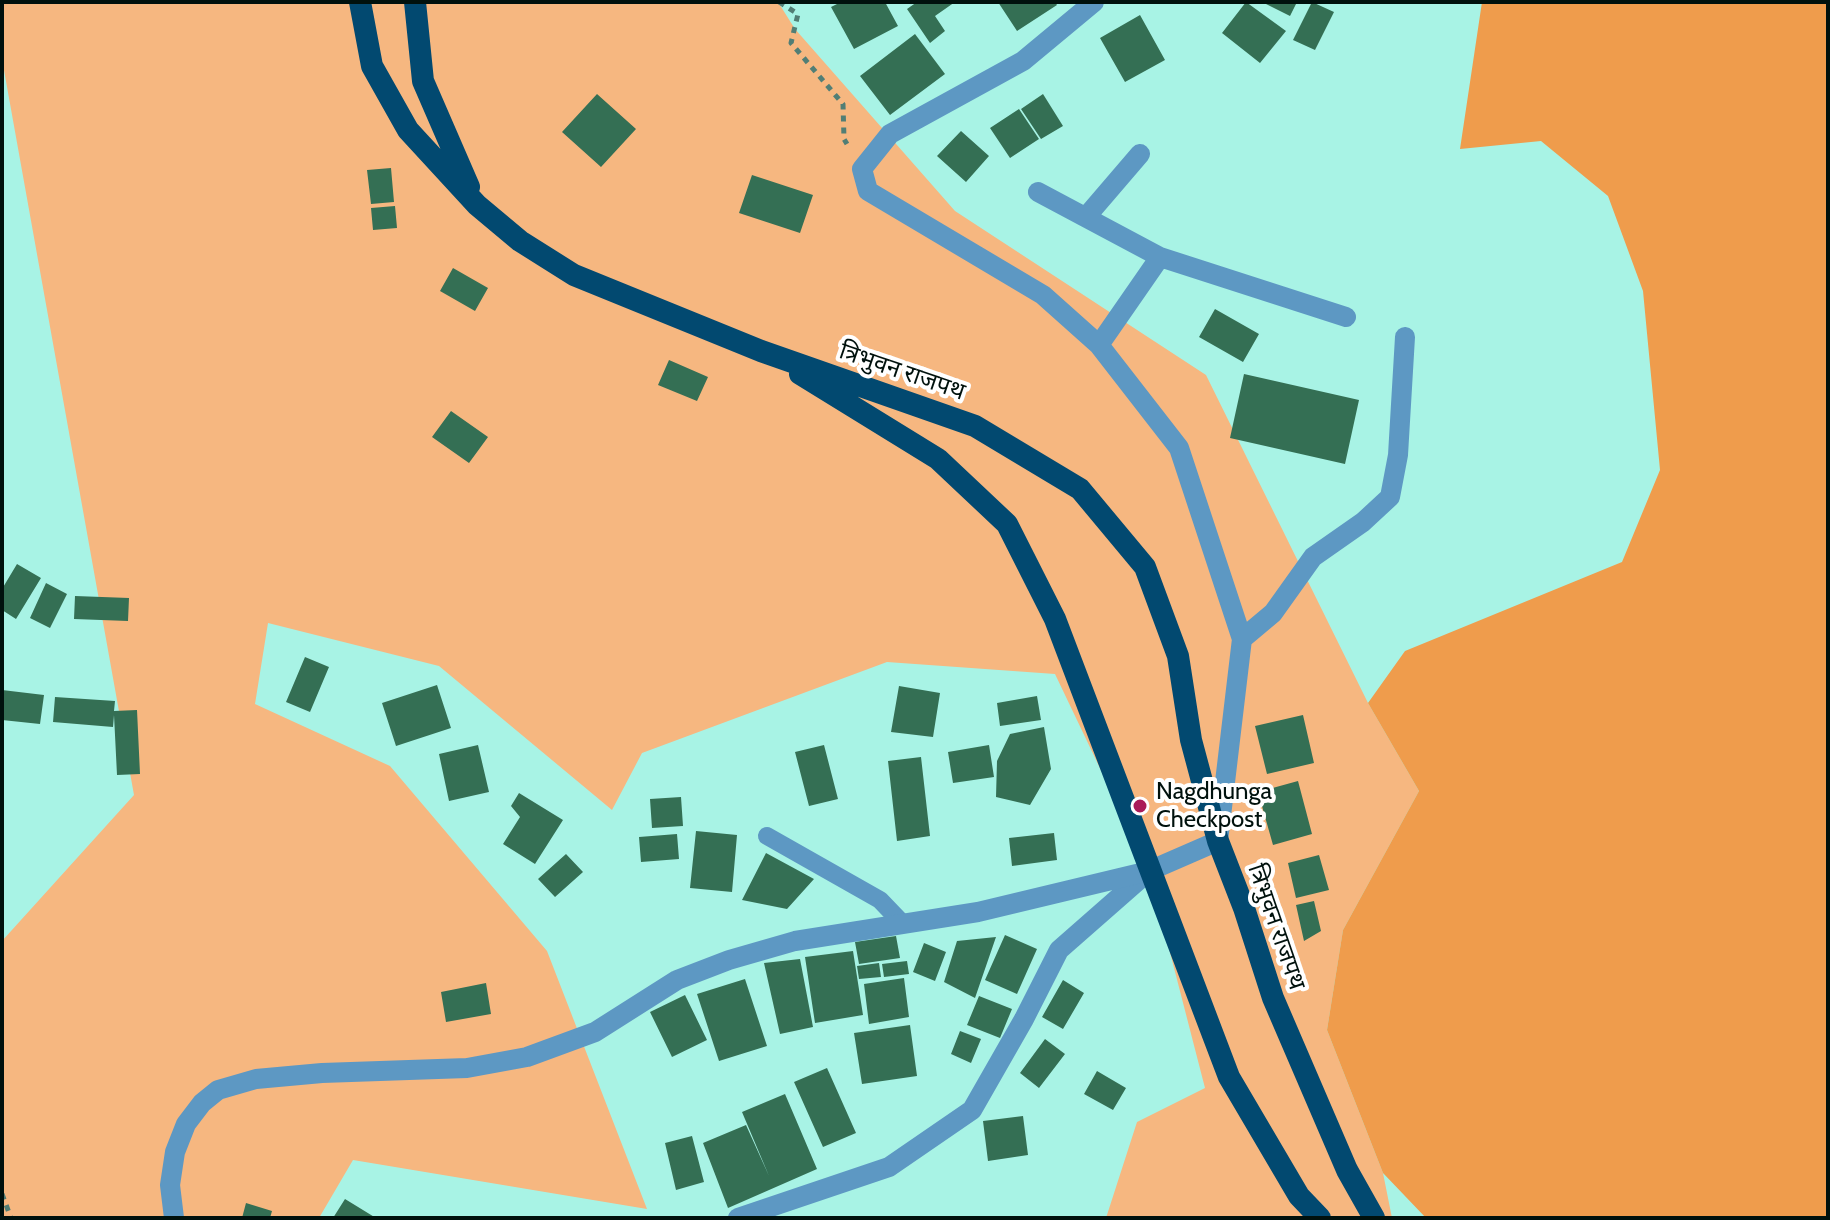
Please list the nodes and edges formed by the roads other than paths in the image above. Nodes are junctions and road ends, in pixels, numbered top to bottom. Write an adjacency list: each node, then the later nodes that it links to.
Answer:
1 (360, 2): 6 (highway, त्रिभुवन राजपथ)
2 (415, 2): 6 (highway, त्रिभुवन राजपथ)
3 (1094, 2): 11 (street)
4 (1140, 154): 7 (street)
5 (1038, 192): 7 (street)
6 (477, 205): 12 (highway, त्रिभुवन राजपथ)
7 (1086, 217): 8 (street)
8 (1160, 257): 9 (street); 11 (street)
9 (1346, 317)
10 (1405, 337): 13 (street)
11 (1099, 345): 13 (street)
12 (761, 351): 15 (highway, त्रिभुवन राजपथ); 16 (highway, त्रिभुवन राजपथ)
13 (1242, 639): 15 (street)
14 (767, 836): 17 (lane)
15 (1218, 841): 16 (street); 21 (highway, त्रिभुवन राजपथ)
16 (1149, 871): 17 (street); 19 (street); 20 (highway, त्रिभुवन राजपथ)
17 (903, 924): 18 (street)
18 (174, 1218)
19 (738, 1218)
20 (1320, 1218)
21 (1374, 1218)

